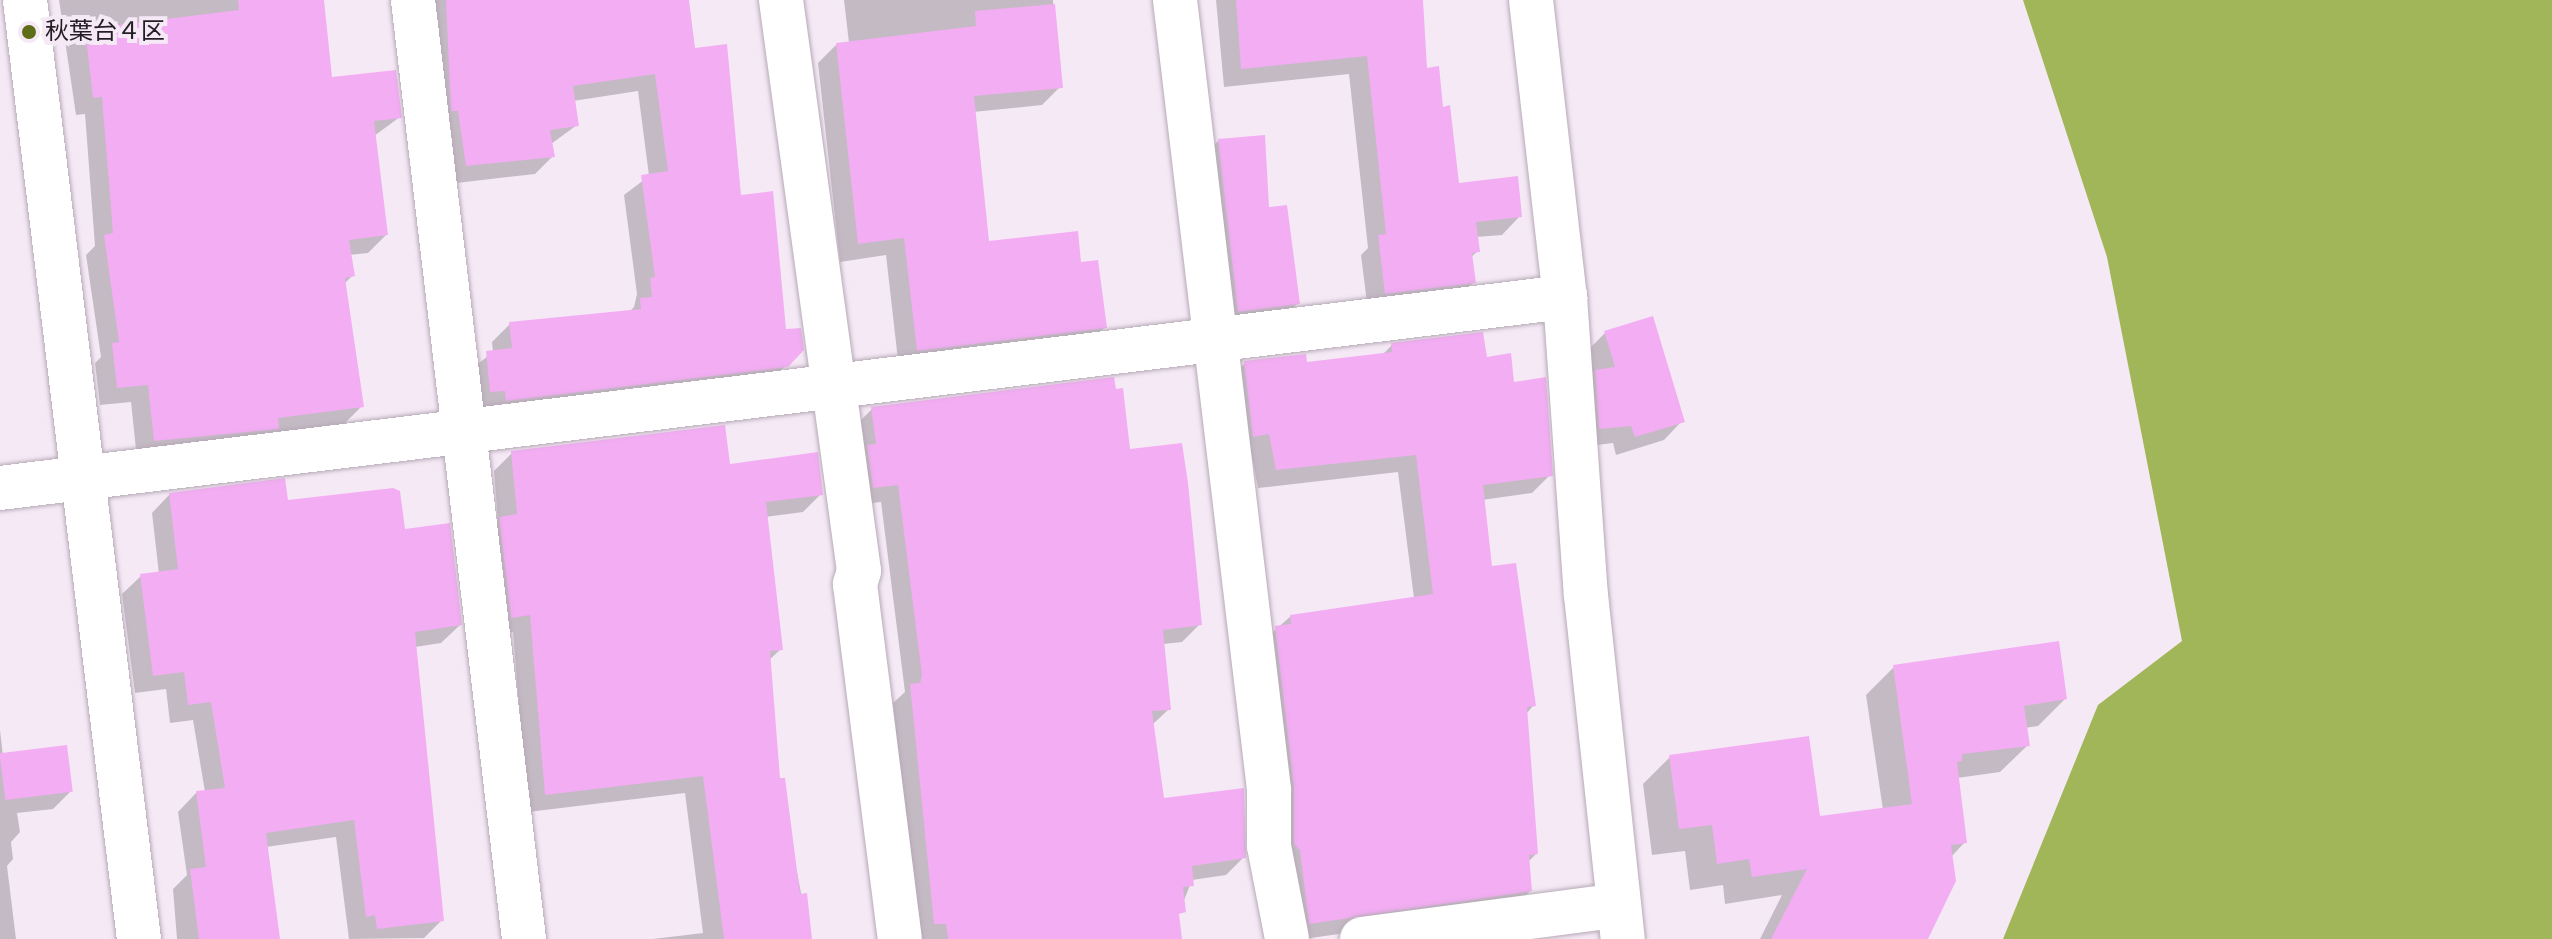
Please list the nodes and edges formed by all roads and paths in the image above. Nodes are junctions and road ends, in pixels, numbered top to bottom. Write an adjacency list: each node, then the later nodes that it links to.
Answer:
1 (25, 0): 10 (street)
2 (413, 0): 9 (street)
3 (781, 0): 8 (street)
4 (1175, 0): 7 (street)
5 (1531, 0): 6 (street)
6 (1565, 297): 7 (street); 12 (street)
7 (1216, 339): 8 (street); 16 (street)
8 (834, 387): 9 (street); 15 (street)
9 (463, 432): 10 (street); 14 (street)
10 (84, 478): 11 (street); 13 (street)
11 (0, 488)
12 (1621, 922): 17 (street)
13 (139, 939)
14 (524, 939)
15 (900, 939)
16 (1287, 939)
17 (1362, 939)

